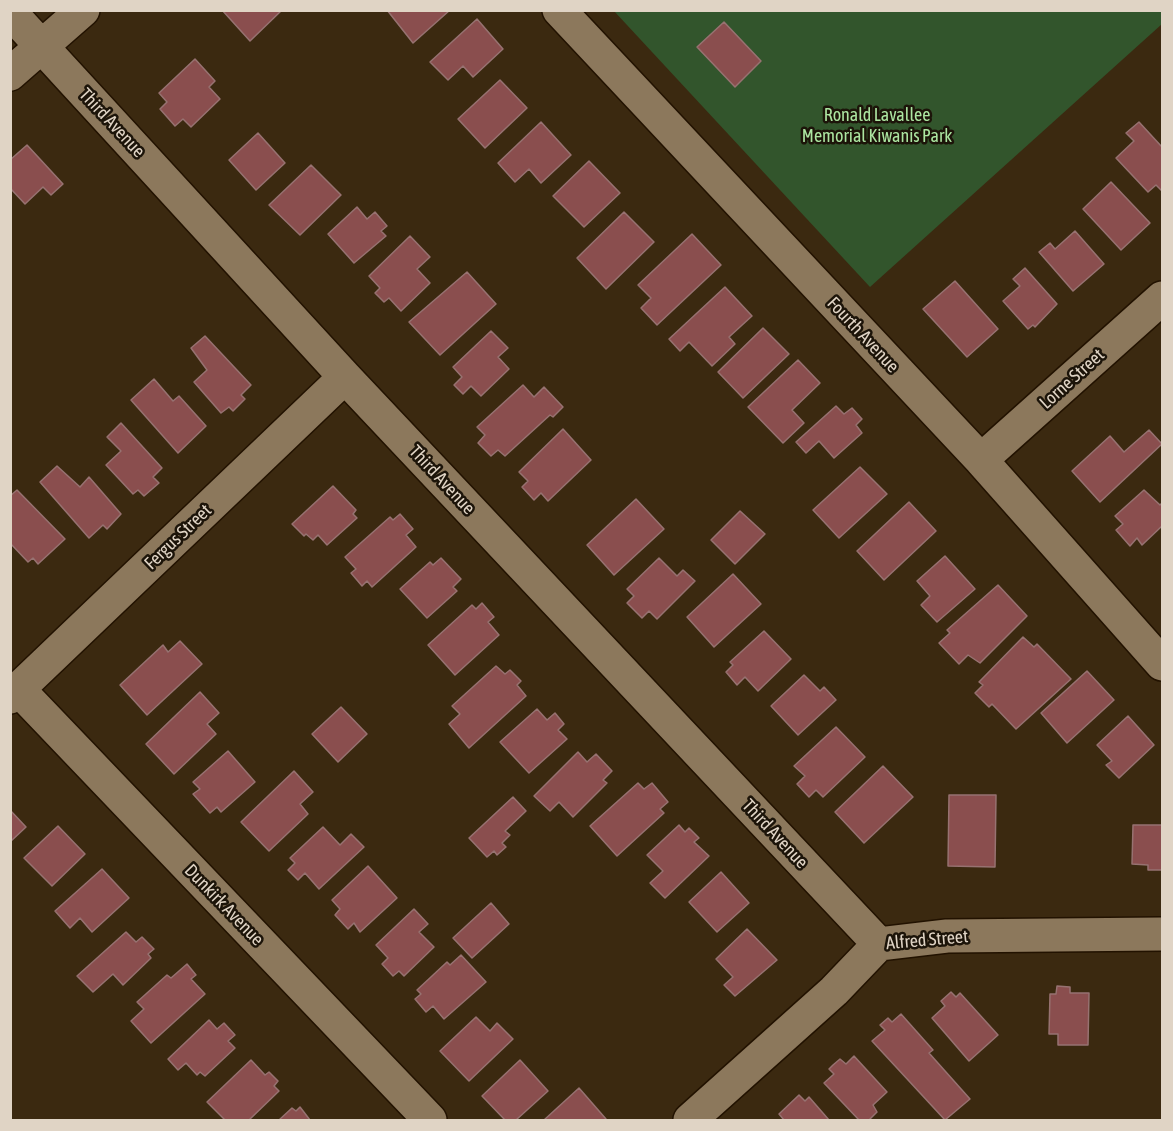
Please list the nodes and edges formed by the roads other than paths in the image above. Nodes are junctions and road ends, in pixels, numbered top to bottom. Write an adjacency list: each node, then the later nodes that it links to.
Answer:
1 (83, 10): 4 (street)
2 (559, 10): 8 (street, Fourth Avenue)
3 (10, 12): 4 (street, Third Avenue)
4 (42, 46): 5 (street); 7 (street, Third Avenue)
5 (10, 74)
6 (1162, 298): 8 (street, Lorne Street)
7 (345, 377): 10 (street, Fergus Street); 12 (street, Third Avenue)
8 (981, 460): 9 (street, Fourth Avenue)
9 (1162, 664)
10 (15, 693): 13 (street, Dunkirk Avenue)
11 (1162, 934): 12 (street, Alfred Street)
12 (879, 944): 14 (street, Alfred Street)
13 (430, 1120)
14 (690, 1120)

